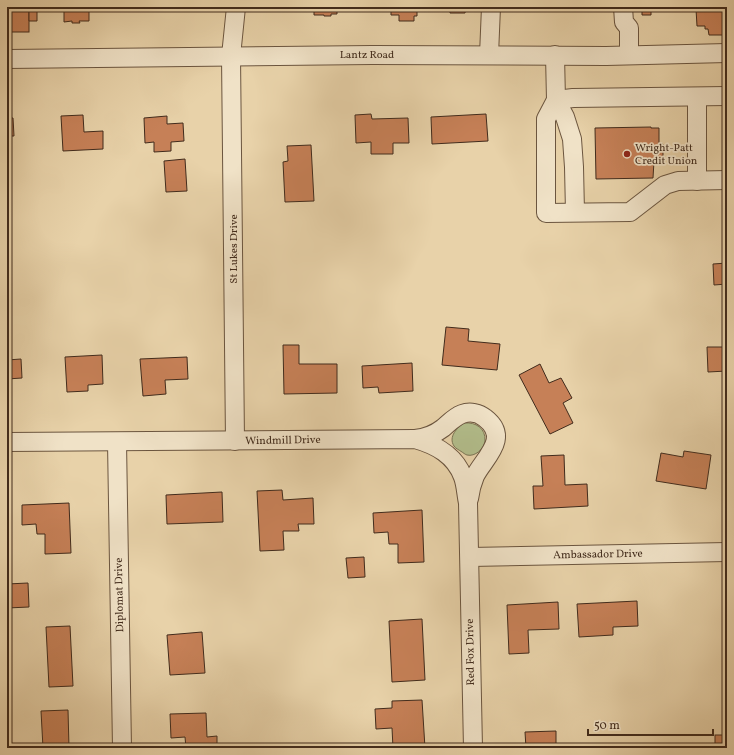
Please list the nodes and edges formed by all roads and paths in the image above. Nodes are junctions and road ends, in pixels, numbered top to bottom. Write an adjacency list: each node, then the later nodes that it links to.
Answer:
1 (236, 7): 8 (street, St Lukes Drive)
2 (490, 7): 5 (street)
3 (624, 7): 7 (street)
4 (727, 53): 7 (street, Lantz Road)
5 (489, 55): 6 (street, Lantz Road); 8 (street, Lantz Road)
6 (555, 55): 7 (street, Lantz Road); 12 (street)
7 (629, 55)
8 (232, 56): 9 (street, Lantz Road); 17 (street, St Lukes Drive)
9 (7, 58)
10 (727, 96): 11 (street)
11 (697, 97): 12 (street); 14 (street)
12 (556, 100): 15 (street); 15 (street)
13 (727, 180): 14 (street)
14 (697, 181): 15 (street)
15 (575, 212)
16 (415, 439): 17 (street, Windmill Drive); 20 (street, Windmill Drive); 20 (street)
17 (235, 441): 19 (street, Windmill Drive)
18 (7, 442): 19 (street, Windmill Drive)
19 (117, 442): 23 (street, Diplomat Drive)
20 (468, 502): 22 (street, Windmill Drive)
21 (727, 552): 22 (street, Ambassador Drive)
22 (470, 557): 24 (street, Red Fox Drive)
23 (122, 748)
24 (473, 748)

